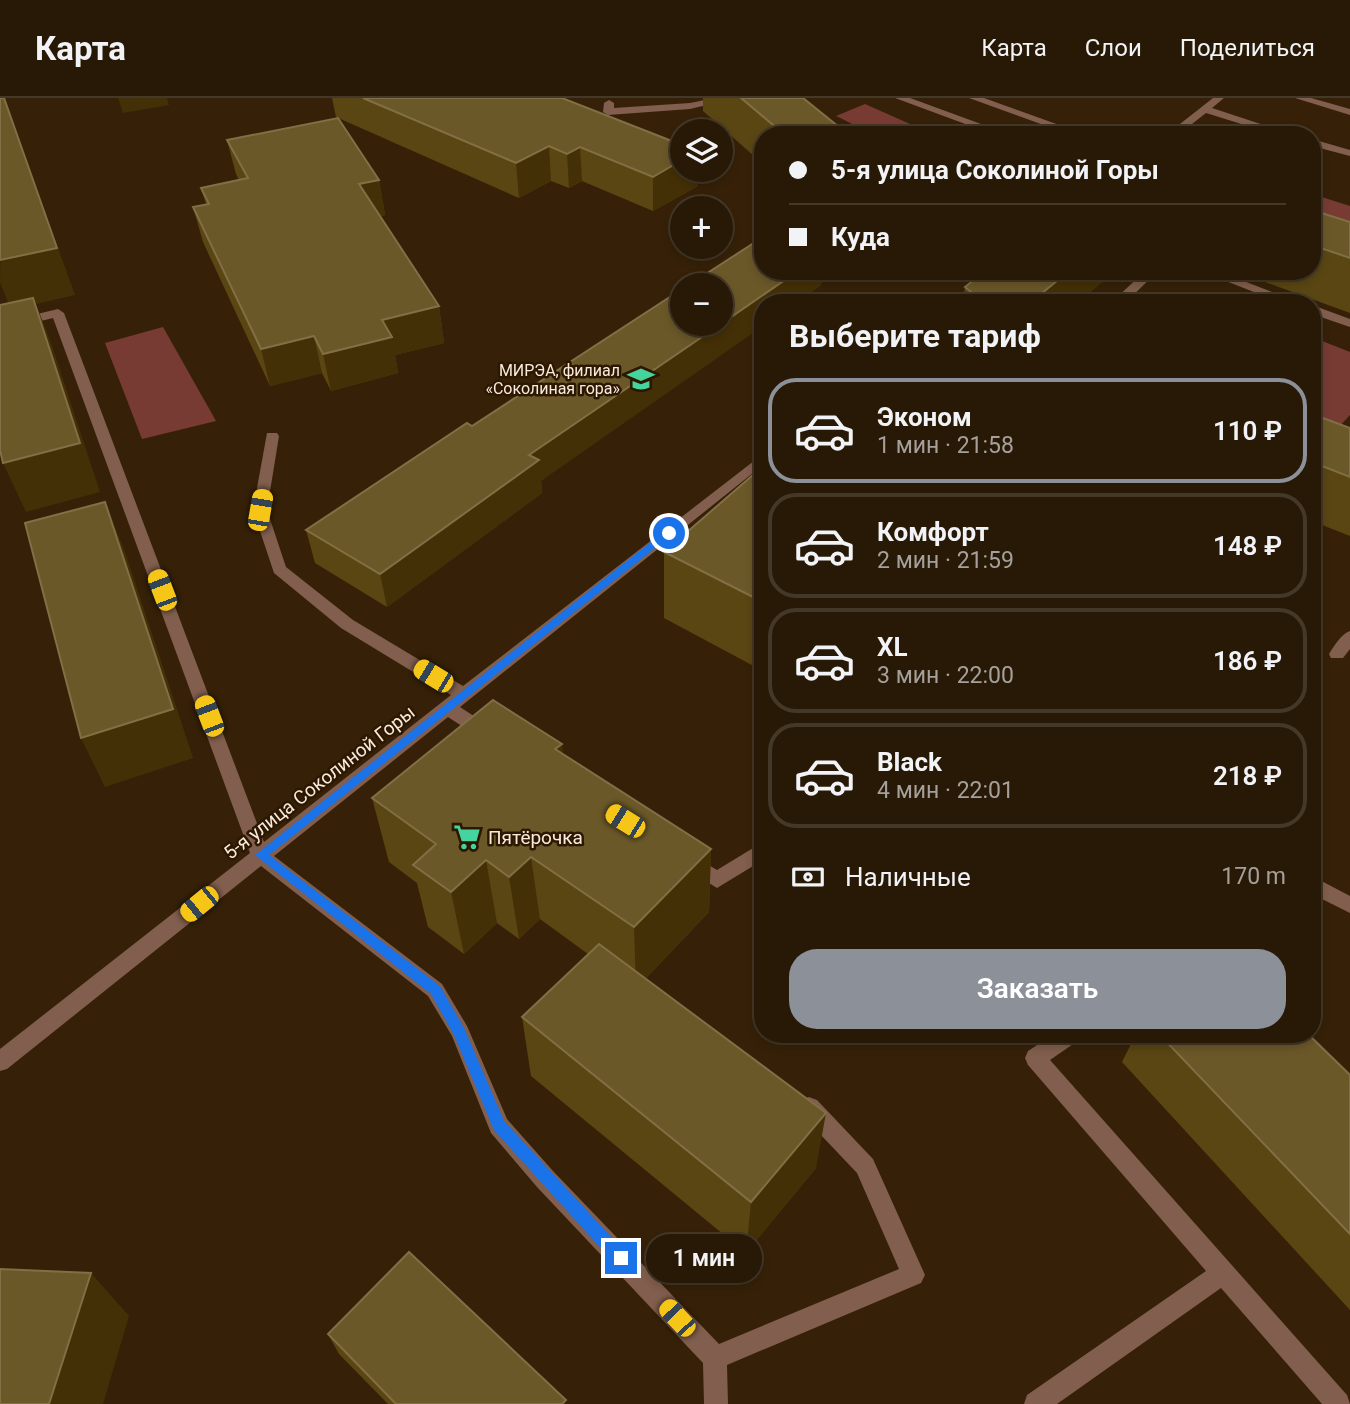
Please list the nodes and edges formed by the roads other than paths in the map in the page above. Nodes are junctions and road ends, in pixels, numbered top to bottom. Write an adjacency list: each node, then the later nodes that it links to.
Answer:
1 (731, 98): 6 (street)
2 (900, 98): 9 (street)
3 (974, 98): 10 (street)
4 (1219, 98): 7 (street)
5 (1300, 98): 8 (street)
6 (609, 103)
7 (1204, 109): 11 (street); 12 (street)
8 (1350, 112)
9 (980, 126)
10 (1056, 126)
11 (1182, 126)
12 (1260, 126)
13 (1321, 145): 14 (street)
14 (1350, 153)
15 (988, 280): 18 (street)
16 (1142, 280): 19 (street)
17 (1231, 280): 20 (street)
18 (970, 294)
19 (1127, 294)
20 (1269, 294)
21 (1321, 312): 22 (street)
22 (1350, 323)
23 (0, 327): 32 (street)
24 (272, 436): 28 (street)
25 (754, 468): 28 (street, 5-я улица Соколиной Горы)
26 (1350, 637): 27 (street)
27 (1337, 654)
28 (464, 695): 29 (street, 5-я улица Соколиной Горы)
29 (448, 708): 30 (street); 32 (street, 5-я улица Соколиной Горы)
30 (499, 741)
31 (671, 850): 33 (street)
32 (261, 855): 37 (street, 5-я улица Соколиной Горы); 40 (street)
33 (754, 855)
34 (1321, 889): 35 (street)
35 (1350, 905)
36 (1058, 1043): 39 (street)
37 (0, 1062)
38 (797, 1094): 40 (street)
39 (1223, 1273): 42 (street); 43 (street)
40 (715, 1358): 41 (street)
41 (716, 1404)
42 (1036, 1404)
43 (1338, 1404)

